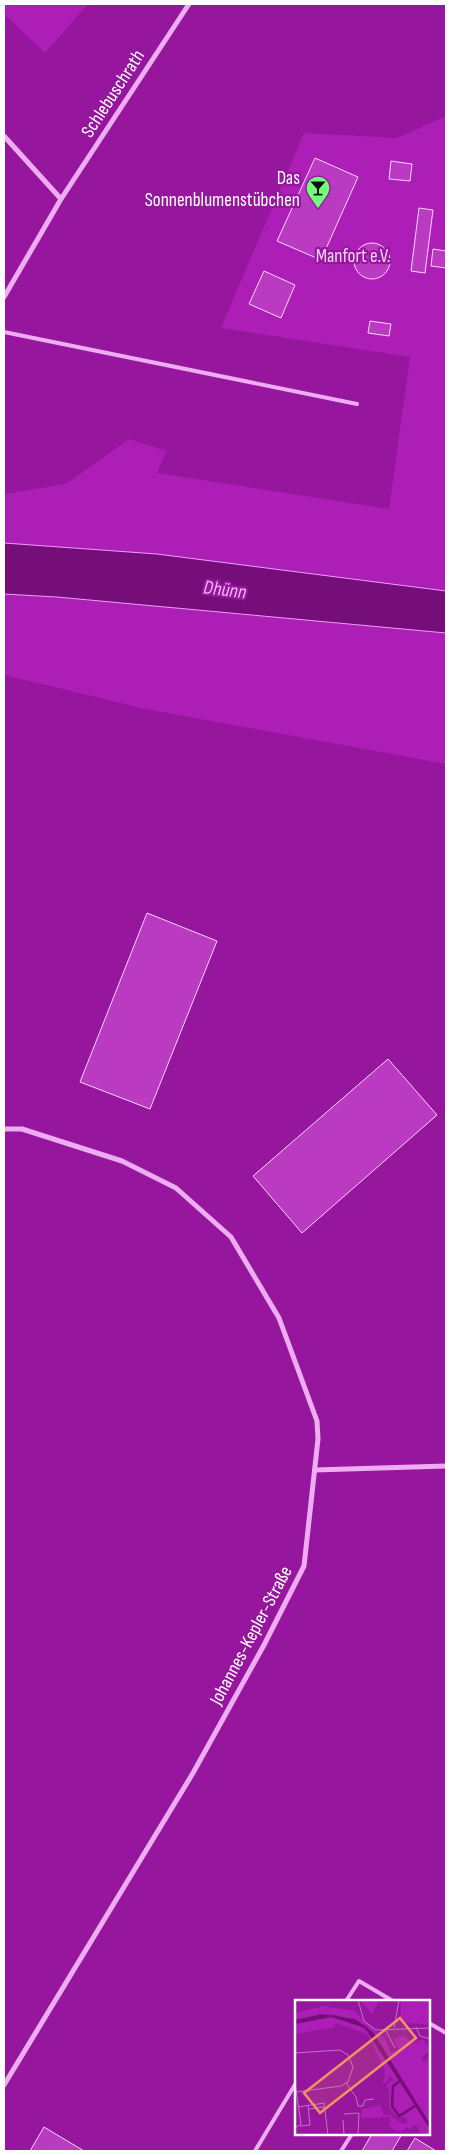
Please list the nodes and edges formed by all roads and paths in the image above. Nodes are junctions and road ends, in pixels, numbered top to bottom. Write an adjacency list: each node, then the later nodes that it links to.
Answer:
1 (190, 4): 3 (street, Schlebuschrath)
2 (4, 136): 3 (street)
3 (61, 199): 4 (street, Schlebuschrath)
4 (4, 297)
5 (4, 332): 6 (lane)
6 (357, 404)
7 (4, 1129): 9 (street, Johannes-Kepler-Straße)
8 (446, 1466): 9 (street)
9 (315, 1470): 14 (street, Johannes-Kepler-Straße)
10 (347, 2000): 11 (lane)
11 (391, 2000)
12 (430, 2024): 13 (lane)
13 (446, 2033)
14 (4, 2084)
15 (295, 2085): 17 (lane)
16 (351, 2135): 18 (lane)
17 (255, 2151)
18 (341, 2151)

